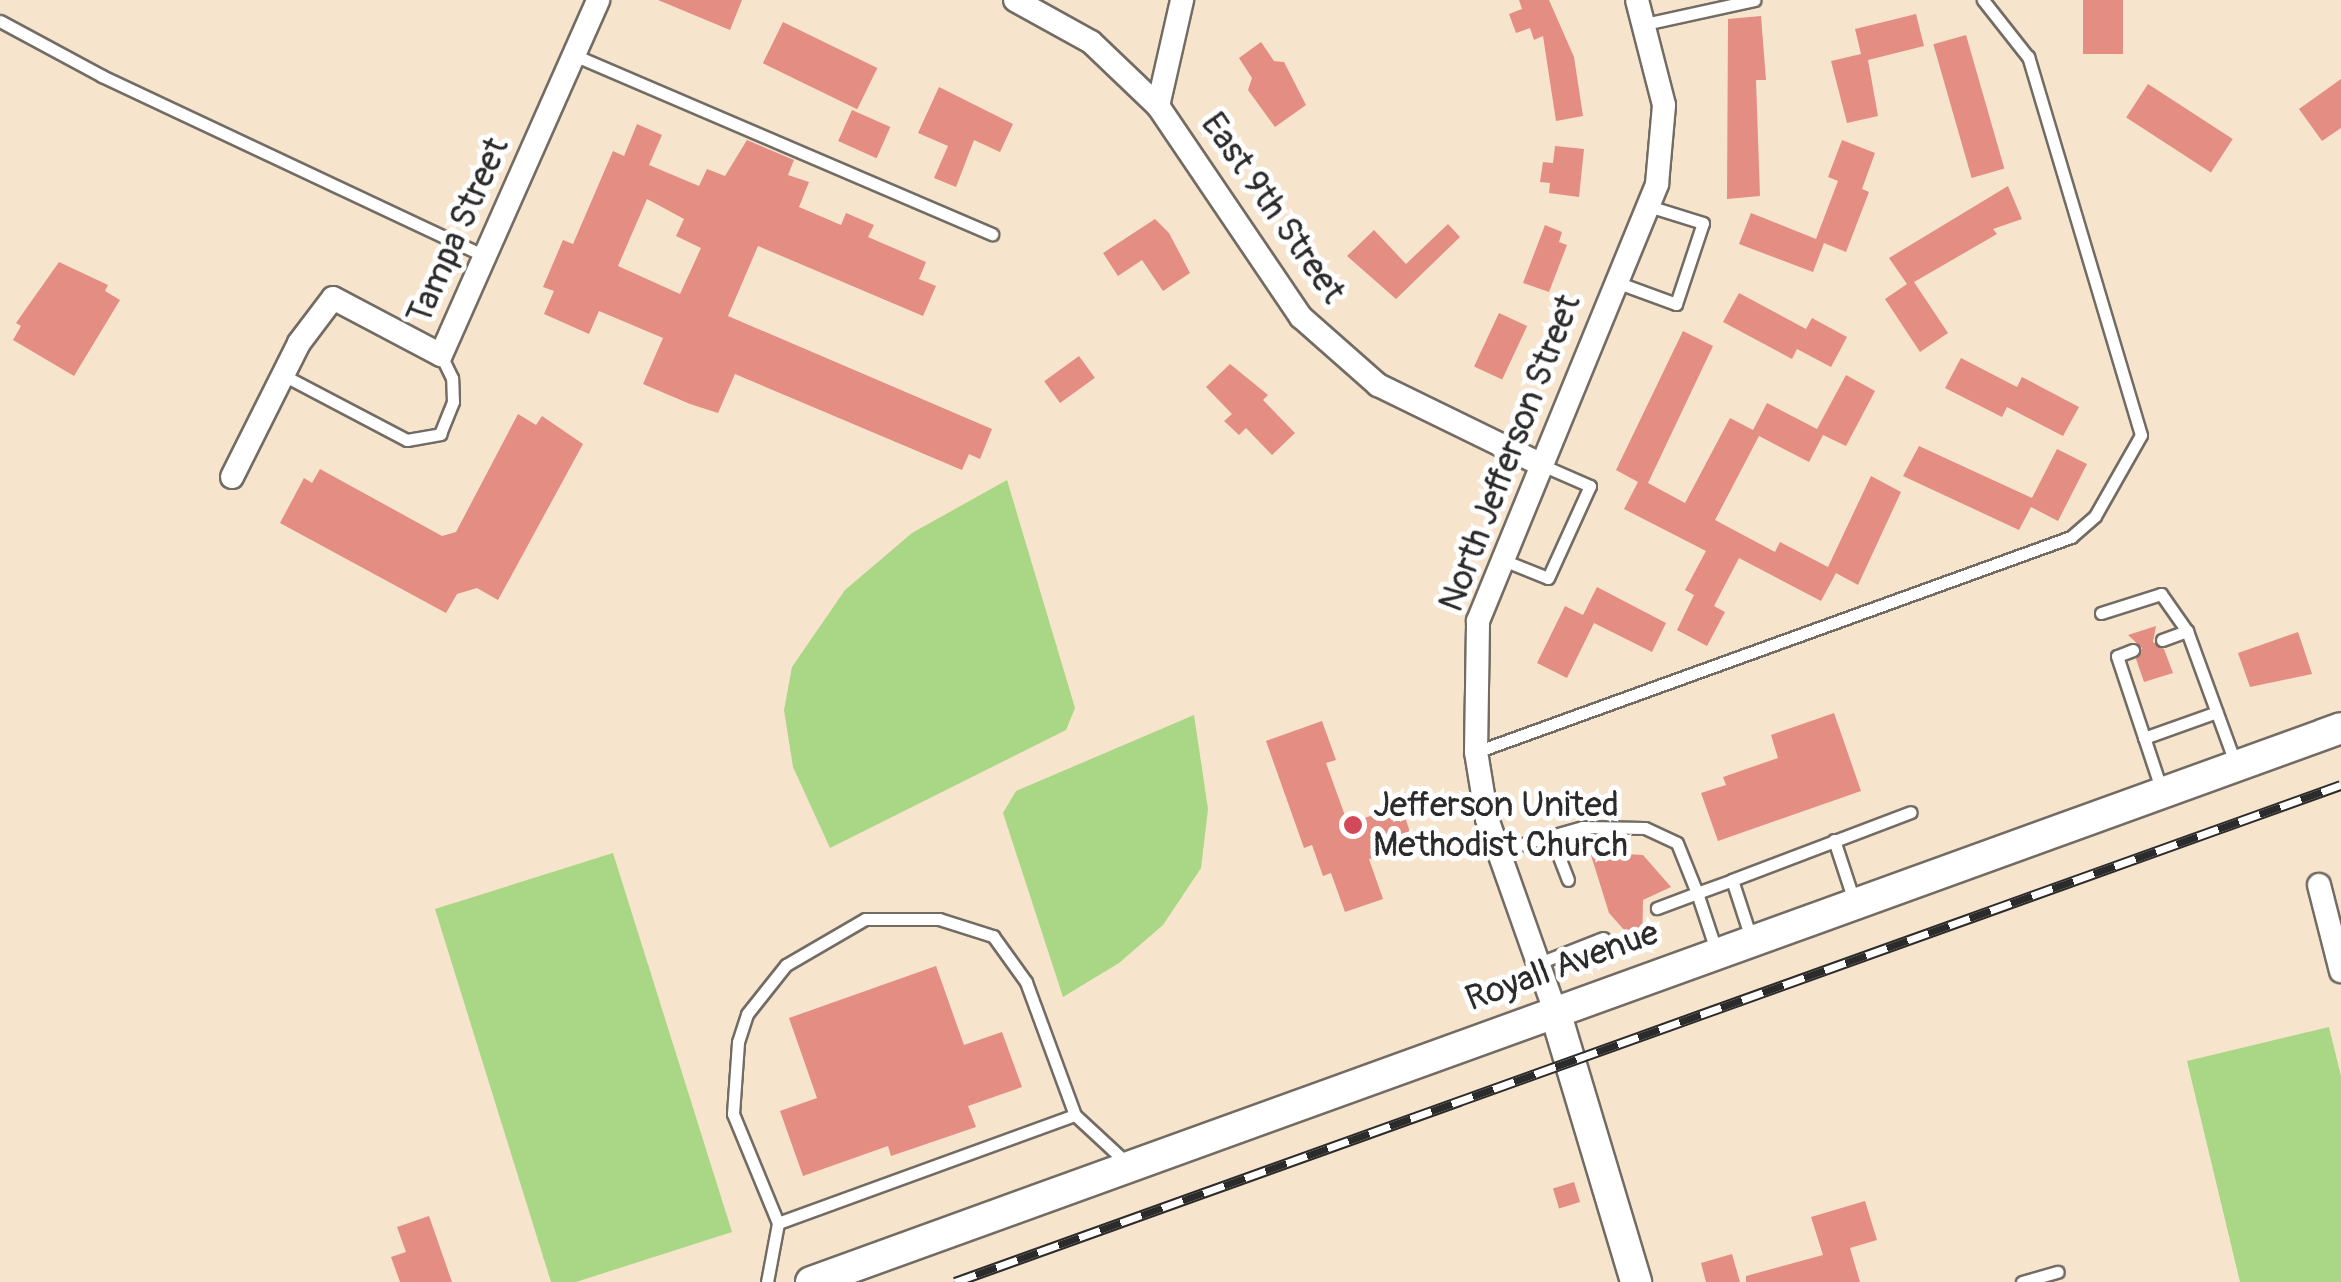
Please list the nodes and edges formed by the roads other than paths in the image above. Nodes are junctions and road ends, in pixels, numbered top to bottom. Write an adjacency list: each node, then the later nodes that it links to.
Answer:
1 (598, 0): 9 (street, Tampa Street)
2 (1015, 0): 10 (street, East 9th Street)
3 (1182, 0): 10 (street)
4 (1637, 0): 8 (street, North Jefferson Street)
5 (1754, 0): 8 (lane)
6 (1983, 0): 27 (lane)
7 (0, 21): 13 (lane)
8 (1644, 24): 11 (street, North Jefferson Street)
9 (574, 55): 12 (lane); 13 (street, Tampa Street)
10 (1158, 106): 17 (street, East 9th Street)
11 (1648, 206): 14 (street, North Jefferson Street); 14 (lane)
12 (992, 234)
13 (486, 257): 15 (street, Tampa Street)
14 (1616, 282): 17 (street, North Jefferson Street)
15 (441, 355): 16 (street, Tampa Street); 16 (lane)
16 (283, 376): 18 (street, Tampa Street)
17 (1542, 464): 19 (street, North Jefferson Street); 19 (lane)
18 (232, 477)
19 (1503, 560): 27 (street, North Jefferson Street)
20 (2101, 613): 21 (lane)
21 (2188, 631): 22 (lane); 24 (lane)
22 (2162, 640)
23 (2133, 650): 26 (lane)
24 (2217, 712): 26 (lane); 28 (lane)
25 (2341, 728): 28 (street, Royall Avenue)
26 (2144, 738): 29 (lane)
27 (1476, 752): 33 (street, North Jefferson Street)
28 (2236, 765): 29 (street, Royall Avenue)
29 (2162, 792): 38 (street, Royall Avenue)
30 (1912, 812): 32 (lane)
31 (1551, 836): 33 (lane); 34 (lane); 37 (lane)
32 (1834, 840): 35 (lane); 38 (lane)
33 (1498, 850): 43 (street, North Jefferson Street)
34 (1568, 880)
35 (1732, 880): 37 (lane); 41 (lane)
36 (2319, 885): 44 (street)
37 (1697, 893): 39 (lane); 42 (lane)
38 (1854, 901): 41 (street, Royall Avenue)
39 (1657, 908)
40 (1603, 938): 43 (lane)
41 (1751, 938): 42 (street, Royall Avenue)
42 (1716, 950): 45 (street, Royall Avenue)
43 (1538, 963): 45 (street, North Jefferson Street)
44 (2341, 971)
45 (1554, 1008): 47 (street, Royall Avenue); 52 (street, North Jefferson Street)
46 (1075, 1115): 47 (lane); 48 (lane); 48 (lane)
47 (1129, 1165): 51 (street, Royall Avenue)
48 (778, 1223): 50 (lane)
49 (2058, 1272): 53 (lane)
50 (767, 1282)
51 (811, 1282)
52 (1636, 1282)
53 (2022, 1282)

